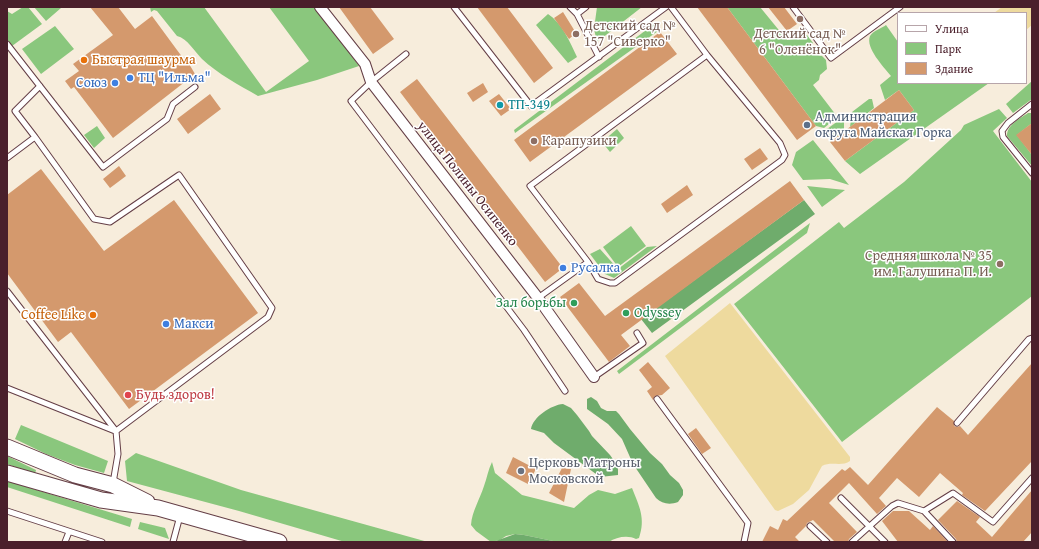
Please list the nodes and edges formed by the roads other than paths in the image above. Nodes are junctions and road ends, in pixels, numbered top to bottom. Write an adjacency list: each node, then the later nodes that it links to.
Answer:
1 (320, 7): 14 (street, улица Полины Осипенко)
2 (454, 7): 13 (lane)
3 (570, 7): 9 (lane)
4 (586, 7): 9 (lane)
5 (666, 7): 13 (lane)
6 (671, 7): 12 (lane)
7 (793, 7): 8 (lane)
8 (900, 7)
9 (577, 14): 13 (lane)
10 (7, 44): 15 (lane)
11 (406, 54): 14 (lane)
12 (707, 55): 21 (lane); 21 (lane)
13 (599, 57)
14 (370, 82): 23 (street, улица Полины Осипенко); 28 (lane)
15 (40, 86): 16 (lane); 18 (lane)
16 (195, 87)
17 (1032, 104): 20 (lane)
18 (35, 137): 19 (lane); 31 (lane)
19 (7, 158)
20 (1032, 173)
21 (588, 262): 23 (lane)
22 (7, 291): 31 (lane)
23 (538, 298): 26 (street, улица Полины Осипенко)
24 (637, 333): 26 (lane)
25 (1032, 338): 30 (lane)
26 (594, 377)
27 (7, 388): 31 (lane)
28 (565, 391)
29 (657, 399): 48 (lane)
30 (957, 423)
31 (116, 431): 35 (lane)
32 (7, 447): 35 (main road)
33 (7, 473): 37 (main road)
34 (1032, 478): 39 (lane)
35 (113, 485): 37 (main road)
36 (841, 498): 42 (lane)
37 (158, 508): 40 (main road)
38 (7, 511): 43 (lane)
39 (924, 511): 42 (lane); 52 (lane)
40 (181, 515): 46 (lane); 47 (main road)
41 (810, 526): 49 (lane)
42 (868, 526): 50 (lane); 51 (lane)
43 (69, 532): 44 (lane); 45 (lane)
44 (65, 542)
45 (102, 542)
46 (173, 542)
47 (279, 542)
48 (744, 542)
49 (827, 542)
50 (852, 542)
51 (885, 542)
52 (953, 542)

